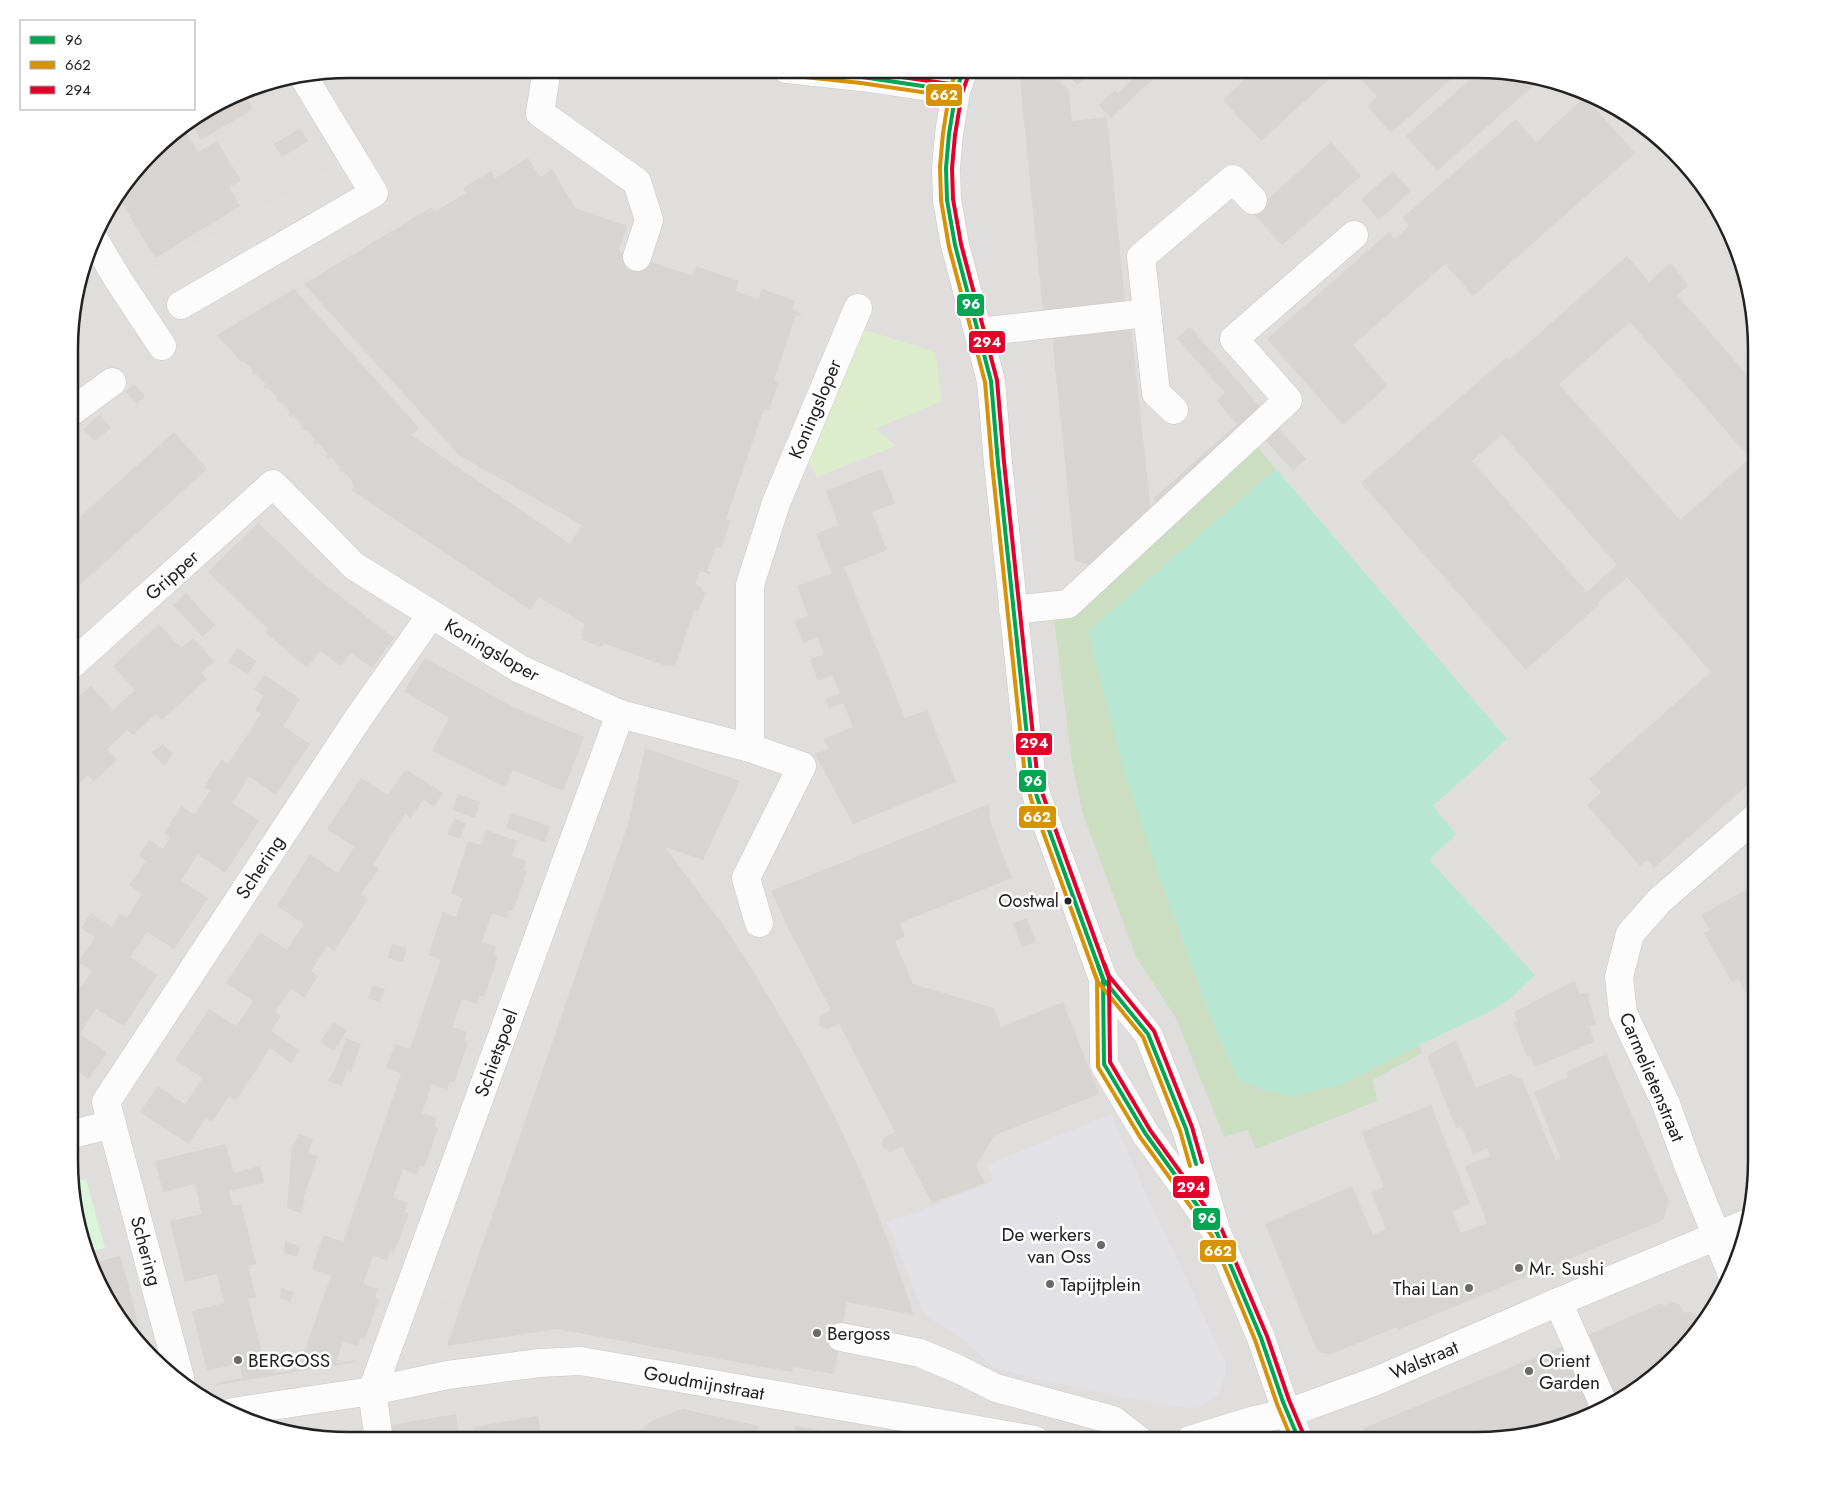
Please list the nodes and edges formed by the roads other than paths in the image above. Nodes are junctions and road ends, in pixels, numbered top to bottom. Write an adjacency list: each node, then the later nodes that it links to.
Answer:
1 (547, 77): 8 (street)
2 (862, 77): 3 (street)
3 (960, 80): 12 (street)
4 (305, 81): 9 (street)
5 (1253, 200): 11 (street)
6 (1354, 235): 18 (street)
7 (98, 246): 13 (street)
8 (637, 257)
9 (181, 305)
10 (858, 308): 22 (street, Koningsloper)
11 (1147, 313): 12 (street); 16 (street)
12 (979, 332): 18 (street)
13 (162, 346)
14 (112, 382): 15 (street)
15 (78, 407)
16 (1174, 410)
17 (273, 484): 19 (street, Koningsloper); 20 (street, Gripper)
18 (1014, 610): 25 (street)
19 (430, 615): 21 (street, Koningsloper); 26 (street, Schering)
20 (78, 659)
21 (620, 714): 22 (street, Koningsloper); 35 (street, Schietspoel)
22 (750, 748): 24 (street, Koningsloper)
23 (1748, 824): 30 (street, Carmelietenstraat)
24 (759, 923)
25 (1103, 979): 29 (street); 29 (street)
26 (112, 1124): 27 (street); 34 (street, Schering)
27 (78, 1132)
28 (1739, 1227): 30 (street, Walstraat)
29 (1217, 1233): 38 (street)
30 (1717, 1236): 31 (street, Carmelietenstraat); 32 (street, Walstraat)
31 (1727, 1263)
32 (1558, 1302): 36 (street); 38 (street, Walstraat)
33 (841, 1337): 41 (street)
34 (178, 1372)
35 (372, 1391): 37 (street, Goudmijnstraat); 39 (street); 40 (street, Goudmijnstraat)
36 (1602, 1401)
37 (243, 1410)
38 (1288, 1413): 42 (street, Walstraat); 43 (street)
39 (377, 1432)
40 (989, 1432)
41 (1129, 1432)
42 (1216, 1432)
43 (1296, 1432)

